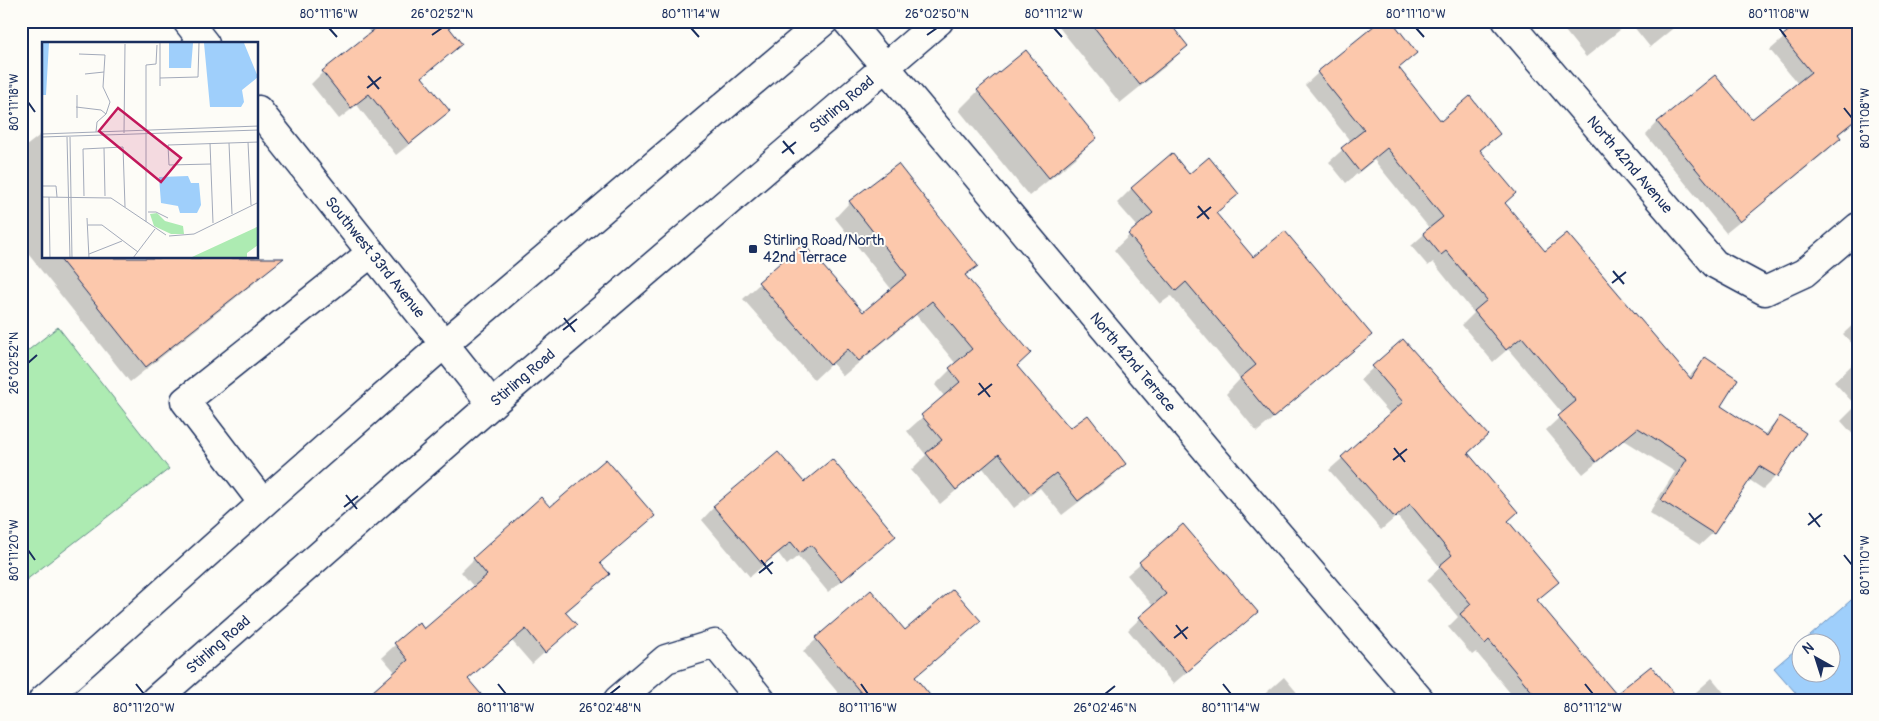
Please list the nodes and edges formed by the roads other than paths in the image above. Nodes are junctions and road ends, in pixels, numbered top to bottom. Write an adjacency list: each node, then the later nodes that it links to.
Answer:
1 (187, 21): 6 (main road)
2 (824, 21): 11 (main road)
3 (847, 21): 7 (main road, North 42nd Terrace)
4 (939, 21): 7 (main road, Stirling Road)
5 (1507, 21): 9 (main road, North 42nd Avenue)
6 (203, 42)
7 (886, 68): 12 (main road, Stirling Road); 18 (main road, North 42nd Terrace)
8 (259, 111): 10 (main road, Southwest 33rd Avenue)
9 (1858, 227)
10 (372, 253): 11 (main road, Southwest 33rd Avenue); 13 (main road)
11 (444, 344): 12 (main road, Southwest 33rd Avenue); 13 (main road)
12 (492, 404): 15 (main road, Stirling Road)
13 (263, 503): 14 (main road)
14 (43, 700)
15 (155, 700)
16 (618, 700): 17 (main road)
17 (761, 700)
18 (1420, 700)

